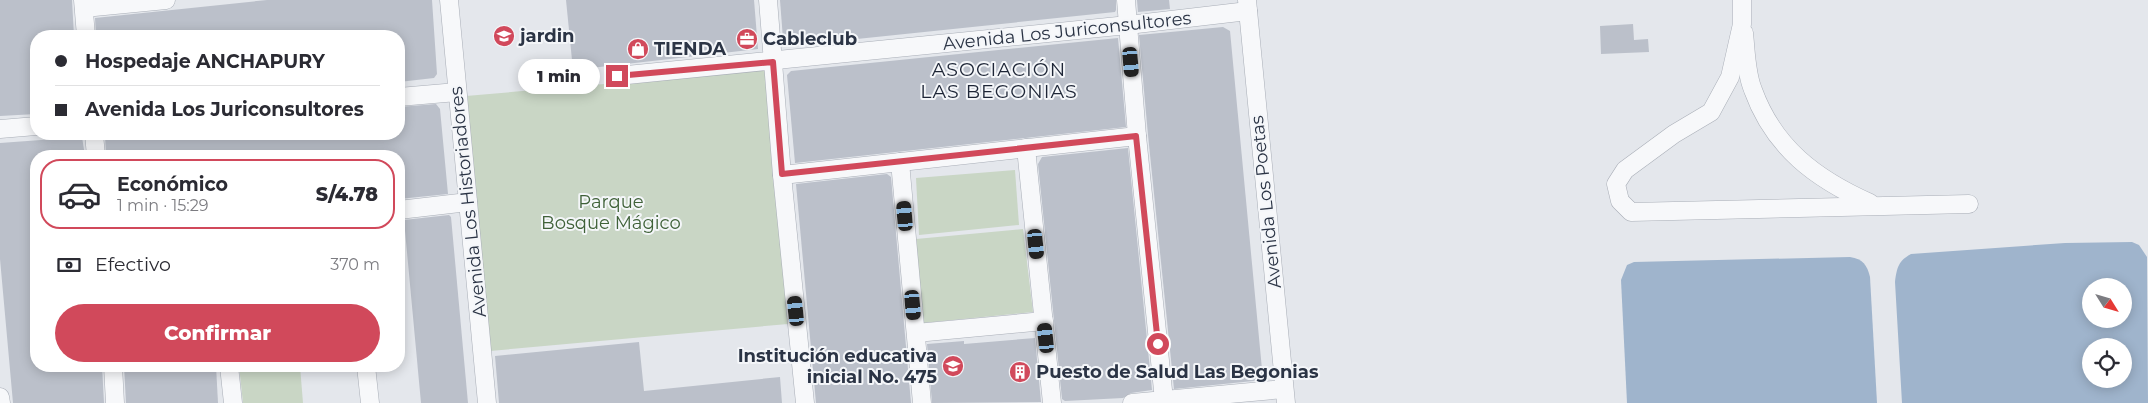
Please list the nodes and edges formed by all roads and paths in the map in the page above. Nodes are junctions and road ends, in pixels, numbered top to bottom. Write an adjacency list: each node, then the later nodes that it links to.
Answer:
1 (166, 0): 6 (street)
2 (449, 0): 13 (street, Avenida Los Historiadores)
3 (768, 0): 11 (street)
4 (1126, 0): 9 (street)
5 (1742, 0): 8 (street)
6 (84, 4): 10 (street)
7 (1247, 5): 9 (street, Avenida Los Juriconsultores); 30 (street, Avenida Los Poetas)
8 (1742, 24): 23 (street); 23 (street)
9 (1128, 25): 11 (street, Avenida Los Juriconsultores); 17 (street)
10 (86, 30)
11 (773, 62): 12 (street, Avenida Los Juriconsultores); 20 (street)
12 (617, 76)
13 (457, 92): 14 (street); 21 (street, Avenida Los Historiadores)
14 (405, 96)
15 (30, 126): 16 (street)
16 (0, 129)
17 (1136, 136): 18 (street); 32 (street)
18 (1026, 148): 19 (street); 25 (street)
19 (900, 162): 20 (street); 26 (street)
20 (782, 174): 38 (street)
21 (468, 202): 24 (street); 37 (street, Avenida Los Historiadores)
22 (1969, 204): 23 (street)
23 (1875, 206)
24 (405, 209)
25 (1044, 322): 26 (street); 40 (street)
26 (916, 333): 39 (street)
27 (113, 372): 34 (street)
28 (230, 372): 35 (street)
29 (367, 372): 36 (street)
30 (1285, 396): 32 (street)
31 (0, 397): 33 (street)
32 (1164, 400): 41 (street)
33 (0, 403)
34 (116, 403)
35 (233, 403)
36 (370, 403)
37 (487, 403)
38 (805, 403)
39 (922, 403)
40 (1052, 403)
41 (1132, 403)

